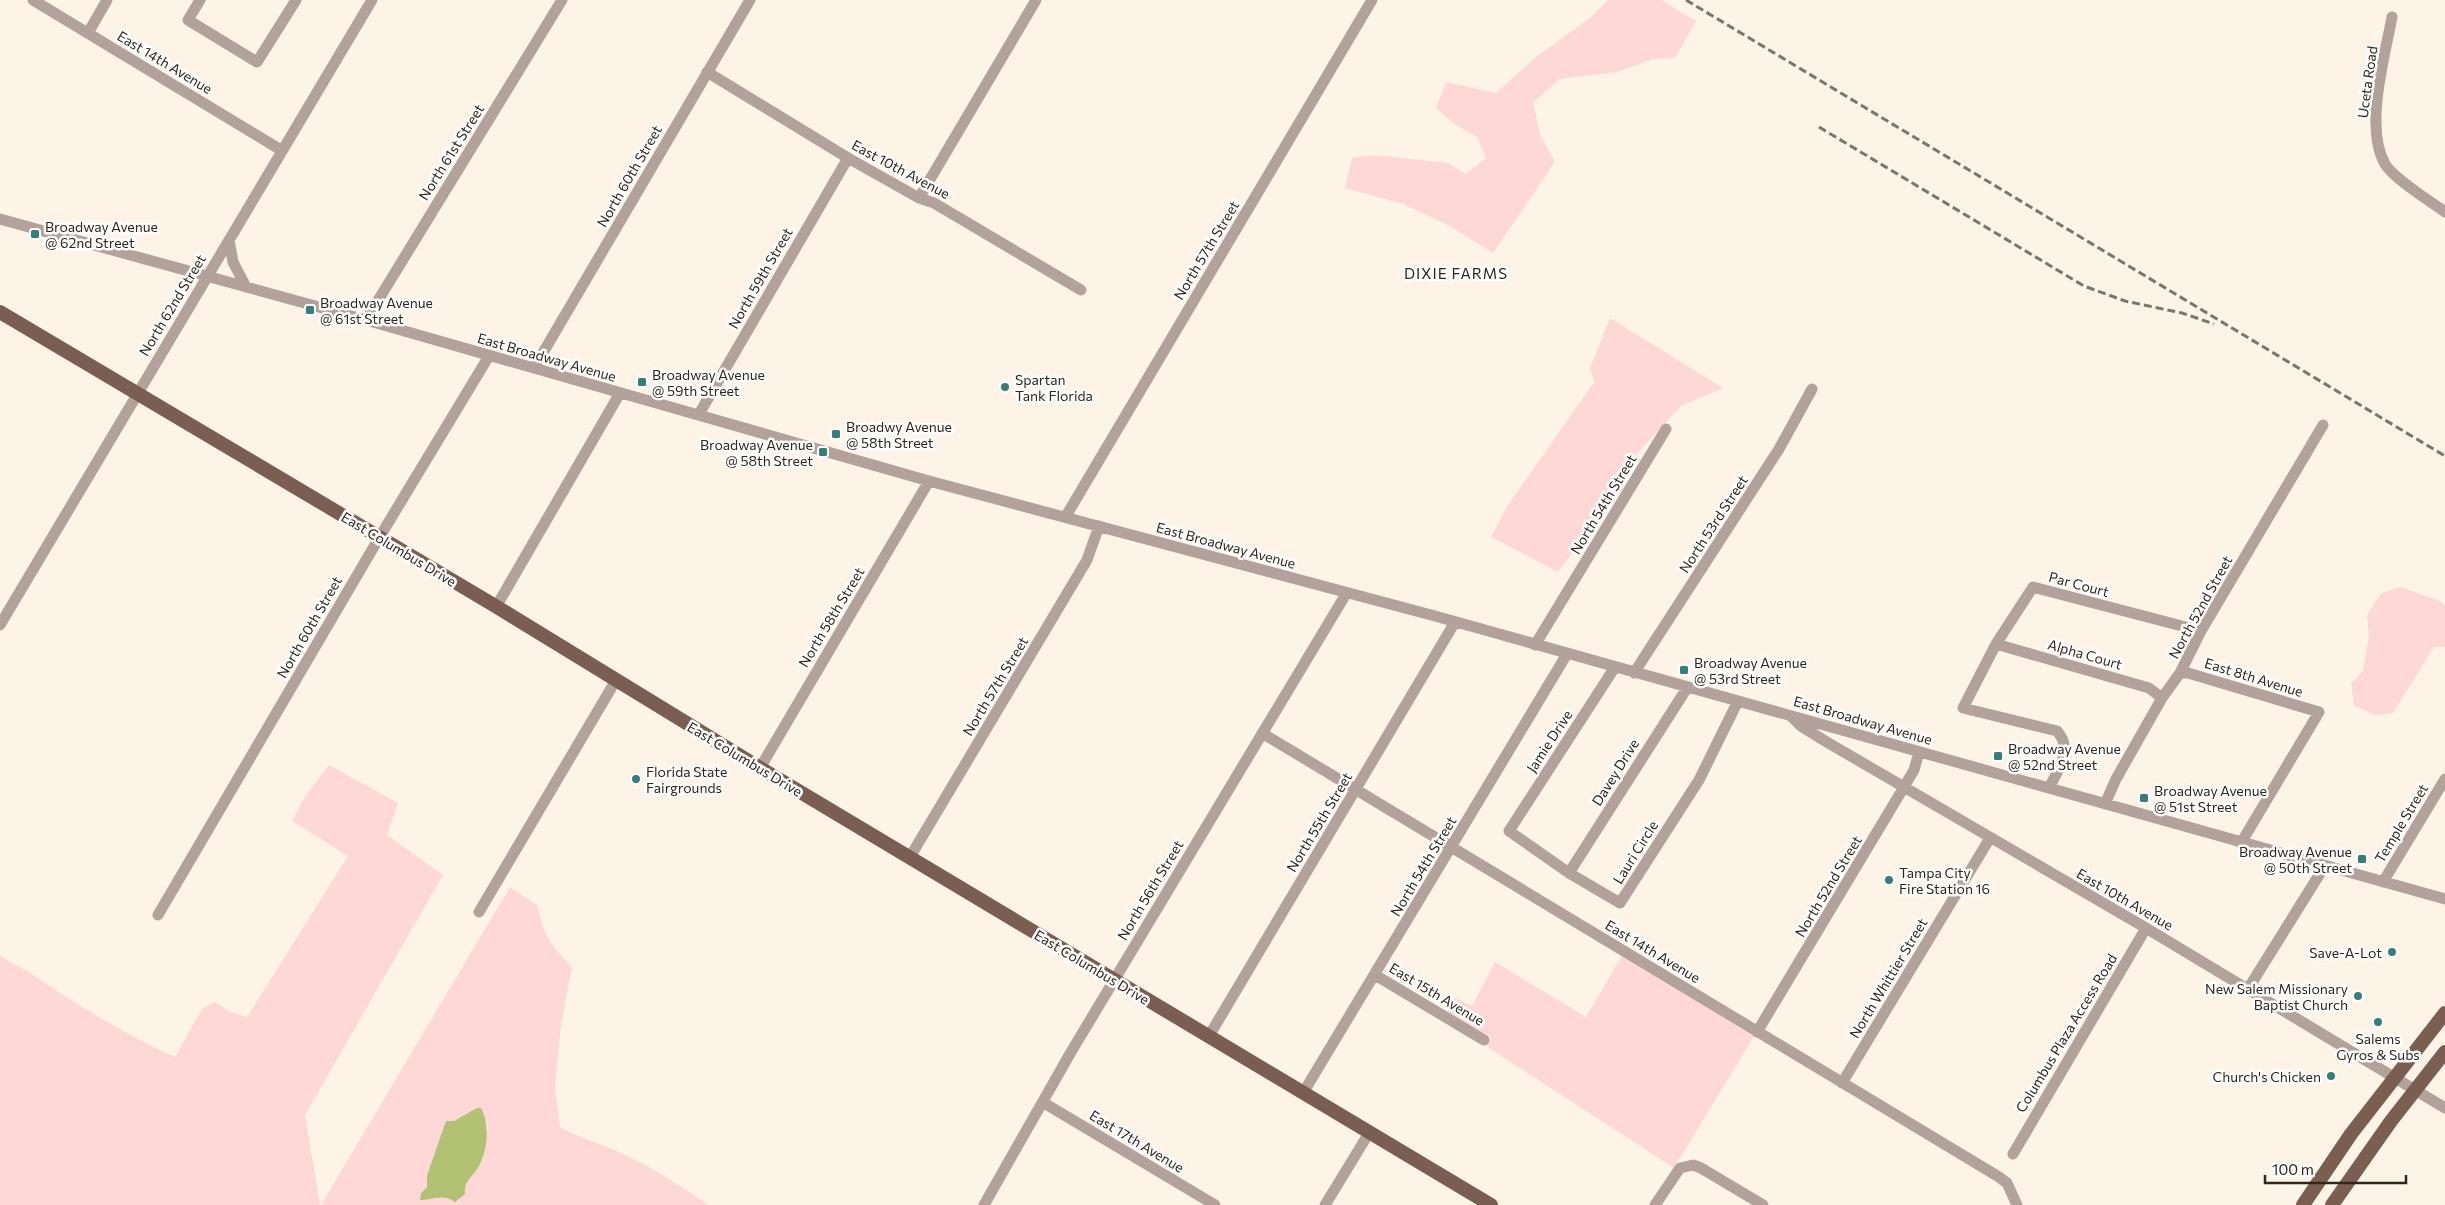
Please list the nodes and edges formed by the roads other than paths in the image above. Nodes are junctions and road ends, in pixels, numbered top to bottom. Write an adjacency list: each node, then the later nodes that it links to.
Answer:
1 (33, 0): 11 (street, East 14th Avenue)
2 (107, 0): 11 (street)
3 (200, 0): 4 (street)
4 (296, 0)
5 (372, 0): 13 (street, North 62nd Street)
6 (562, 0): 23 (street, North 61st Street)
7 (750, 0): 12 (street, North 60th Street)
8 (1036, 0): 15 (street)
9 (1372, 0): 33 (street, North 57th Street)
10 (2392, 17): 16 (street, Uceta Road)
11 (88, 33): 13 (street, East 14th Avenue)
12 (707, 72): 14 (street, East 10th Avenue); 25 (street, North 60th Street)
13 (281, 150): 18 (street, North 62nd Street)
14 (848, 158): 15 (street, East 10th Avenue); 29 (street, North 59th Street)
15 (919, 198): 21 (street, East 10th Avenue)
16 (2445, 212)
17 (0, 219): 19 (street, East Broadway Avenue)
18 (229, 240): 19 (street, North 62nd Street); 20 (street)
19 (208, 276): 20 (street, East Broadway Avenue); 27 (street, North 62nd Street)
20 (246, 287): 23 (street, East Broadway Avenue)
21 (1081, 290)
22 (0, 312): 27 (main road, East Columbus Drive)
23 (366, 320): 24 (street, East Broadway Avenue)
24 (489, 356): 25 (street, East Broadway Avenue); 35 (street, North 60th Street)
25 (534, 368): 28 (street, East Broadway Avenue)
26 (1812, 389): 45 (street, North 53rd Street)
27 (137, 393): 35 (main road, East Columbus Drive); 39 (street, North 62nd Street)
28 (620, 393): 29 (street, East Broadway Avenue); 37 (street)
29 (699, 414): 32 (street, East Broadway Avenue)
30 (2323, 426): 40 (street, North 52nd Street)
31 (1666, 429): 42 (street, North 54th Street)
32 (929, 481): 33 (street, East Broadway Avenue); 54 (street, North 58th Street)
33 (1066, 516): 34 (street, East Broadway Avenue)
34 (1099, 526): 36 (street, East Broadway Avenue); 64 (street, North 57th Street)
35 (379, 538): 37 (main road, East Columbus Drive); 70 (street, North 60th Street)
36 (1346, 594): 38 (street, East Broadway Avenue); 52 (street, North 56th Street)
37 (496, 607): 47 (main road, East Columbus Drive)
38 (1455, 622): 42 (street, East Broadway Avenue); 58 (street, North 55th Street)
39 (0, 625)
40 (2201, 631): 41 (street, Par Court); 46 (street, North 52nd Street)
41 (1996, 644): 49 (street, Alpha Court); 57 (street, Par Court)
42 (1534, 645): 43 (street, East Broadway Avenue)
43 (1567, 654): 44 (street, East Broadway Avenue); 63 (street, North 54th Street)
44 (1615, 667): 45 (street, East Broadway Avenue); 60 (street, Jamie Drive)
45 (1634, 673): 48 (street, East Broadway Avenue)
46 (2180, 674): 49 (street, North 52nd Street); 62 (street, East 8th Avenue)
47 (616, 680): 54 (main road, East Columbus Drive); 69 (street)
48 (1687, 688): 50 (street, East Broadway Avenue); 66 (street, Davey Drive)
49 (2162, 698): 59 (street, North 52nd Street)
50 (1738, 701): 51 (street, East Broadway Avenue); 66 (street, Lauri Circle)
51 (1790, 715): 53 (street, East Broadway Avenue); 56 (street, East 10th Avenue)
52 (1262, 733): 58 (street, East 14th Avenue); 73 (street, North 56th Street)
53 (1919, 752): 56 (street, North 52nd Street); 57 (street, East Broadway Avenue)
54 (760, 768): 64 (main road, East Columbus Drive)
55 (2445, 780): 67 (street, Temple Street)
56 (1904, 787): 61 (street, East 10th Avenue); 76 (street, North 52nd Street)
57 (2048, 788): 59 (street, East Broadway Avenue)
58 (1356, 789): 63 (street, East 14th Avenue); 77 (street, North 55th Street)
59 (2105, 804): 62 (street, East Broadway Avenue)
60 (1509, 831): 66 (street, Lauri Circle)
61 (1990, 838): 71 (street, East 10th Avenue); 81 (street, North Whittier Street)
62 (2241, 843): 65 (street, East Broadway Avenue)
63 (1452, 847): 72 (street, North 54th Street); 76 (street, East 14th Avenue)
64 (910, 857): 73 (main road, East Columbus Drive)
65 (2324, 866): 67 (street, East Broadway Avenue); 74 (street)
66 (1569, 873)
67 (2384, 882): 68 (street, East Broadway Avenue)
68 (2445, 899)
69 (479, 912)
70 (158, 915)
71 (2146, 928): 74 (street, East 10th Avenue); 87 (street, Columbus Plaza Access Road)
72 (1375, 975): 78 (street, East 15th Avenue); 83 (street, North 54th Street)
73 (1114, 980): 77 (main road, East Columbus Drive); 84 (street, North 56th Street)
74 (2248, 990): 80 (street, East 10th Avenue)
75 (2445, 1013): 80 (main road)
76 (1758, 1032): 81 (street, East 14th Avenue)
77 (1209, 1036): 83 (main road, East Columbus Drive)
78 (1484, 1040)
79 (2445, 1052): 82 (main road)
80 (2395, 1078): 82 (street, East 10th Avenue); 95 (main road)
81 (1842, 1083): 94 (street, East 14th Avenue)
82 (2416, 1090): 85 (street, East 10th Avenue); 96 (main road)
83 (1303, 1093): 86 (main road, East Columbus Drive)
84 (1044, 1103): 88 (street, North 56th Street); 89 (street, East 17th Avenue)
85 (2445, 1108)
86 (1369, 1133): 90 (street); 91 (main road, East Columbus Drive)
87 (2013, 1154)
88 (984, 1205)
89 (1215, 1205)
90 (1325, 1205)
91 (1490, 1205)
92 (1656, 1205): 93 (street)
93 (1763, 1205)
94 (2017, 1205)
95 (2303, 1205)
96 (2332, 1205)

